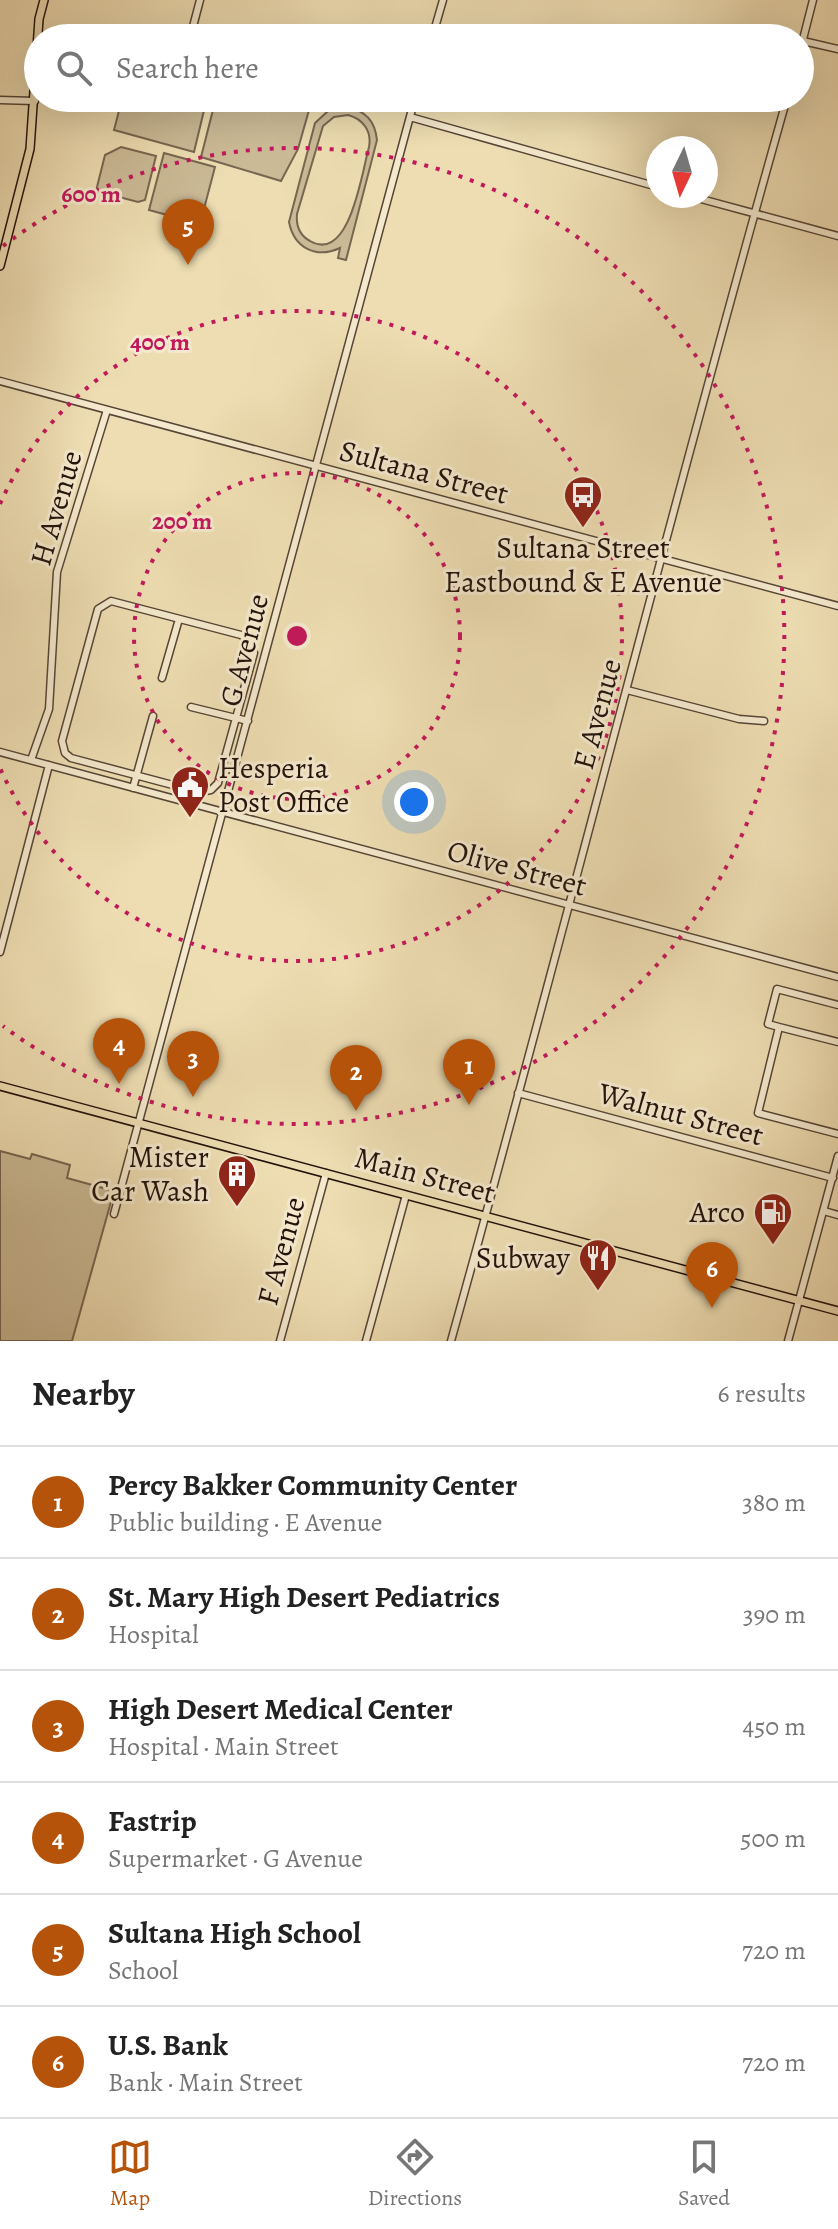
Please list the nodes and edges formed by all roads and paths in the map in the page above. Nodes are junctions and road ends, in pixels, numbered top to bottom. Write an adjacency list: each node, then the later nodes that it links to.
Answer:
1 (44, 0): 5 (main road)
2 (200, 0): 6 (street)
3 (443, 0): 7 (street)
4 (813, 0): 8 (street)
5 (39, 24)
6 (194, 24)
7 (436, 24)
8 (807, 24)
9 (814, 44): 10 (street)
10 (838, 49)
11 (0, 100): 12 (street)
12 (24, 101)
13 (34, 112): 21 (main road)
14 (411, 112): 16 (street, G Avenue)
15 (783, 112): 19 (street, E Avenue)
16 (410, 117): 17 (street); 24 (street, G Avenue)
17 (646, 184)
18 (718, 204): 19 (street)
19 (754, 214): 20 (street); 25 (street, E Avenue)
20 (838, 236)
21 (0, 266)
22 (0, 381): 23 (street, Sultana Street)
23 (107, 410): 24 (street, Sultana Street); 36 (street, H Avenue)
24 (316, 467): 25 (street, Sultana Street); 33 (street, G Avenue)
25 (660, 557): 26 (street, Sultana Street); 29 (street, E Avenue)
26 (838, 606)
27 (179, 619): 28 (street); 32 (street); 38 (street)
28 (162, 678)
29 (627, 690): 34 (street); 41 (street, E Avenue)
30 (191, 707): 32 (street)
31 (153, 716): 38 (street)
32 (237, 718): 33 (street); 38 (street)
33 (248, 721): 40 (street, G Avenue)
34 (764, 721)
35 (0, 752): 36 (street, Olive Street)
36 (31, 760): 37 (street, Olive Street)
37 (49, 765): 39 (street, Olive Street); 42 (street)
38 (136, 775): 39 (street)
39 (133, 788): 40 (street, Olive Street)
40 (224, 812): 41 (street, Olive Street); 49 (street, G Avenue)
41 (570, 905): 43 (street, Olive Street); 48 (street, E Avenue)
42 (0, 952)
43 (838, 977)
44 (838, 1005): 45 (street)
45 (779, 1027): 46 (street); 50 (street)
46 (838, 1042)
47 (0, 1086): 49 (main road, Main Street)
48 (518, 1093): 53 (street, Walnut Street); 58 (street, E Avenue)
49 (139, 1122): 52 (main road, Main Street); 56 (street, G Avenue)
50 (838, 1134)
51 (838, 1156): 53 (street)
52 (326, 1173): 54 (main road, Main Street); 61 (street, F Avenue)
53 (833, 1178): 55 (street)
54 (406, 1195): 58 (main road, Main Street); 62 (street)
55 (824, 1211): 57 (street); 59 (street)
56 (114, 1214)
57 (838, 1215)
58 (486, 1216): 59 (main road, Main Street); 63 (street, E Avenue)
59 (799, 1300): 60 (main road, Main Street); 64 (street)
60 (838, 1311)
61 (280, 1341)
62 (366, 1341)
63 (451, 1341)
64 (788, 1341)

